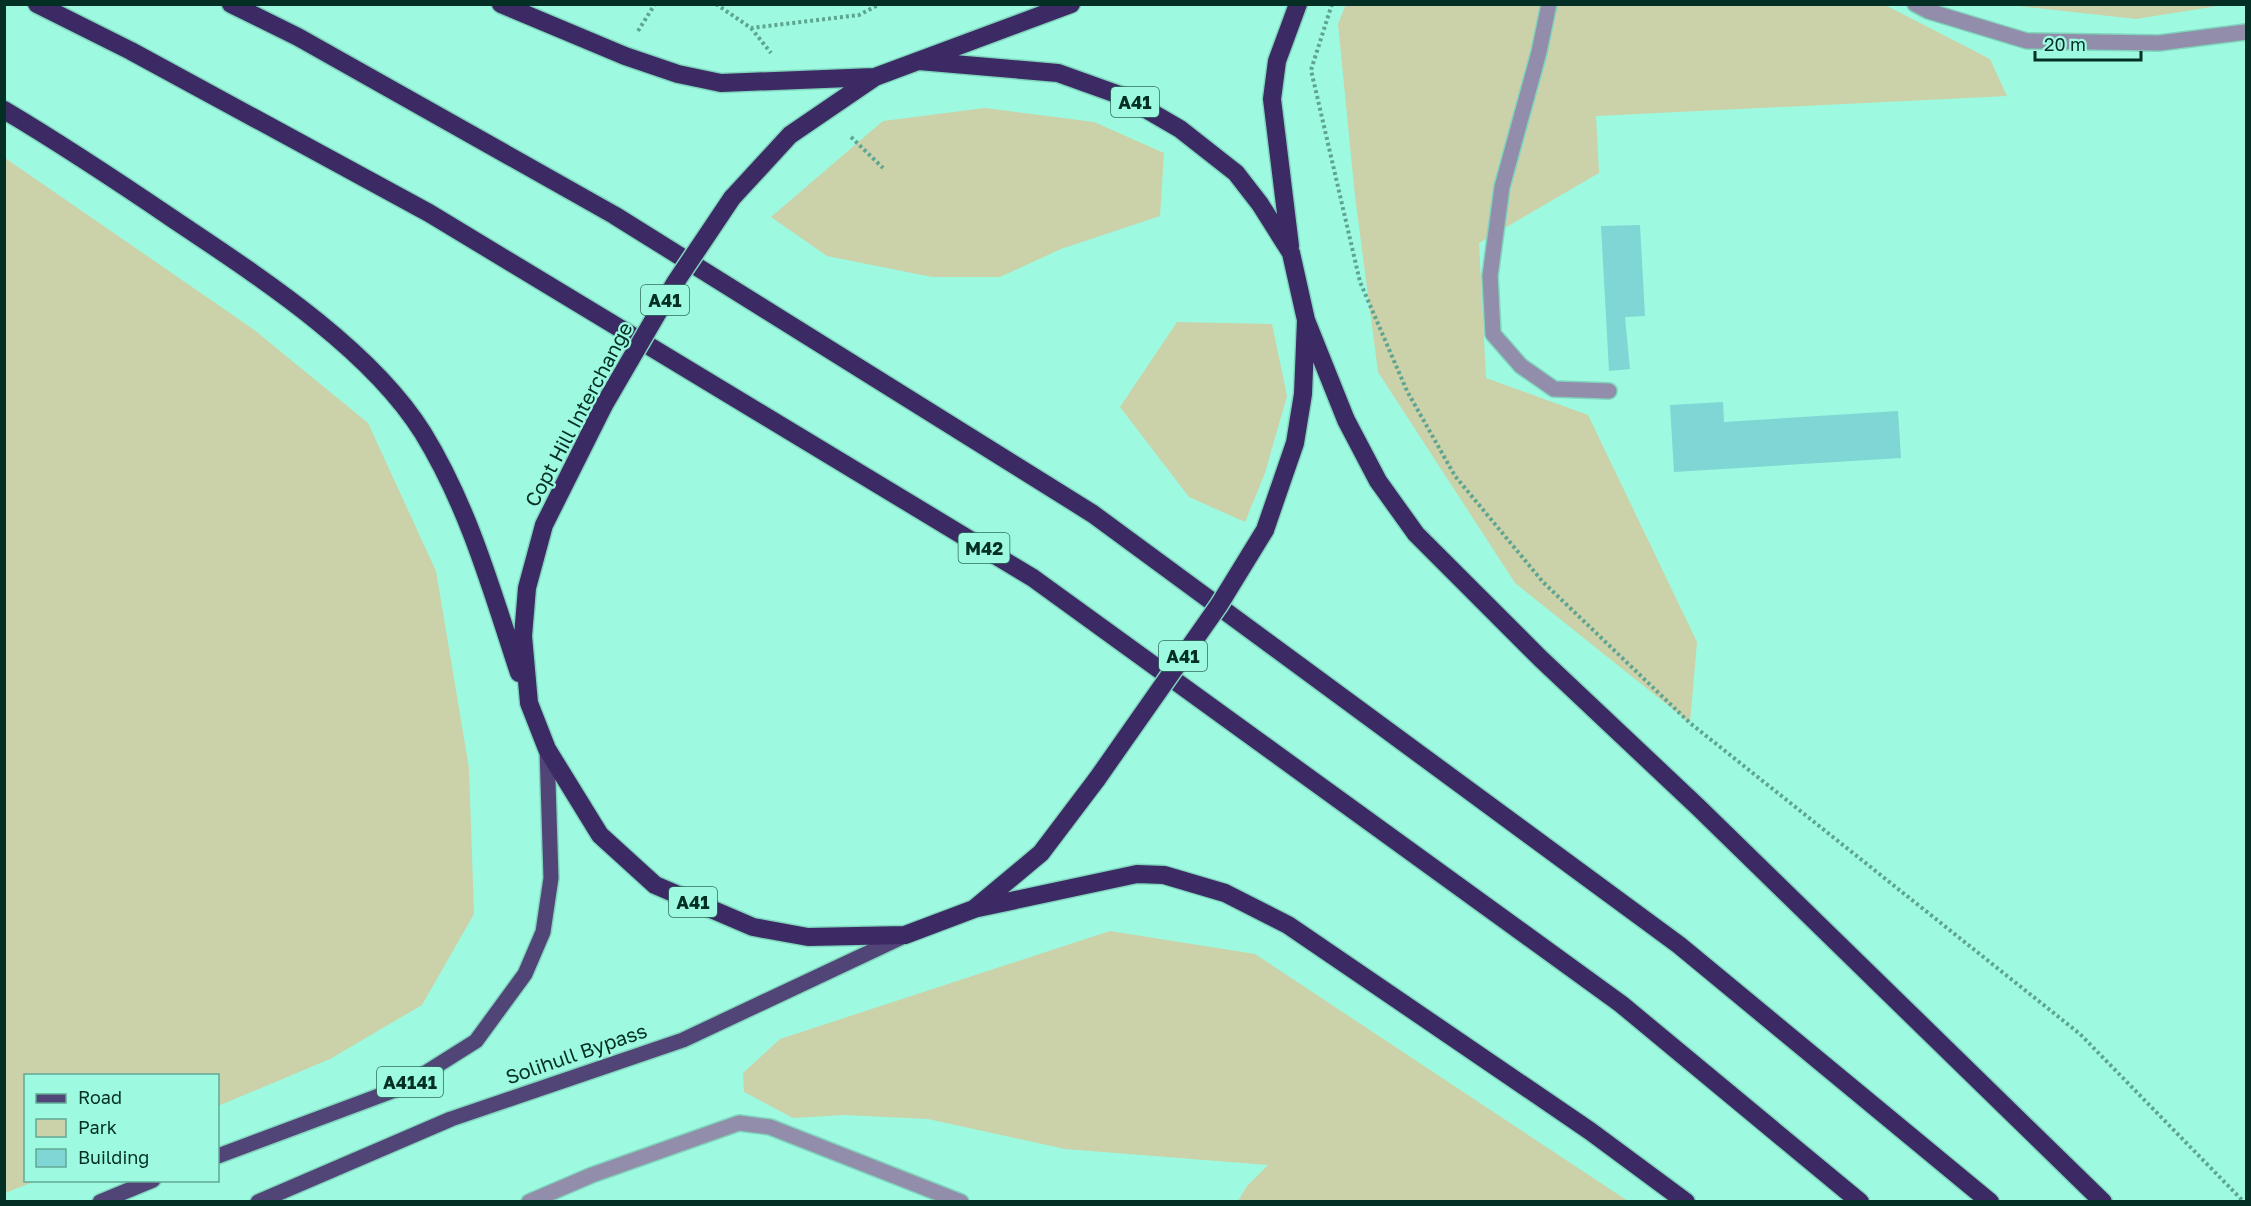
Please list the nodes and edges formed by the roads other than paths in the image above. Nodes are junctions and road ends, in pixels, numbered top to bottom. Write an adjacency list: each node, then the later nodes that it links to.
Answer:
1 (37, 4): 26 (highway, M42)
2 (231, 4): 27 (highway)
3 (501, 4): 10 (highway)
4 (1071, 4): 9 (highway, A41)
5 (1298, 4): 12 (highway, A41)
6 (1549, 4): 14 (street)
7 (1914, 4): 8 (street)
8 (2247, 32)
9 (919, 61): 10 (highway, Copt Hill Interchange / A41); 12 (highway, Copt Hill Interchange / A41)
10 (875, 77): 15 (highway, Copt Hill Interchange / A41, bridge)
11 (4, 110): 15 (highway)
12 (1291, 254): 13 (highway, Copt Hill Interchange / A41)
13 (1306, 320): 17 (highway, Copt Hill Interchange / A41, bridge); 28 (highway)
14 (1610, 392)
15 (529, 703): 16 (highway, Copt Hill Interchange / A41)
16 (546, 749): 18 (highway, Copt Hill Interchange / A41); 19 (main road, A4141)
17 (974, 909): 18 (highway, Copt Hill Interchange / A41); 25 (highway)
18 (904, 935): 22 (main road, Solihull Bypass / A4141)
19 (219, 1156)
20 (148, 1182): 21 (main road)
21 (100, 1202)
22 (258, 1202)
23 (529, 1202): 24 (street)
24 (961, 1202)
25 (1686, 1202)
26 (1860, 1202)
27 (1990, 1202)
28 (2103, 1202)

